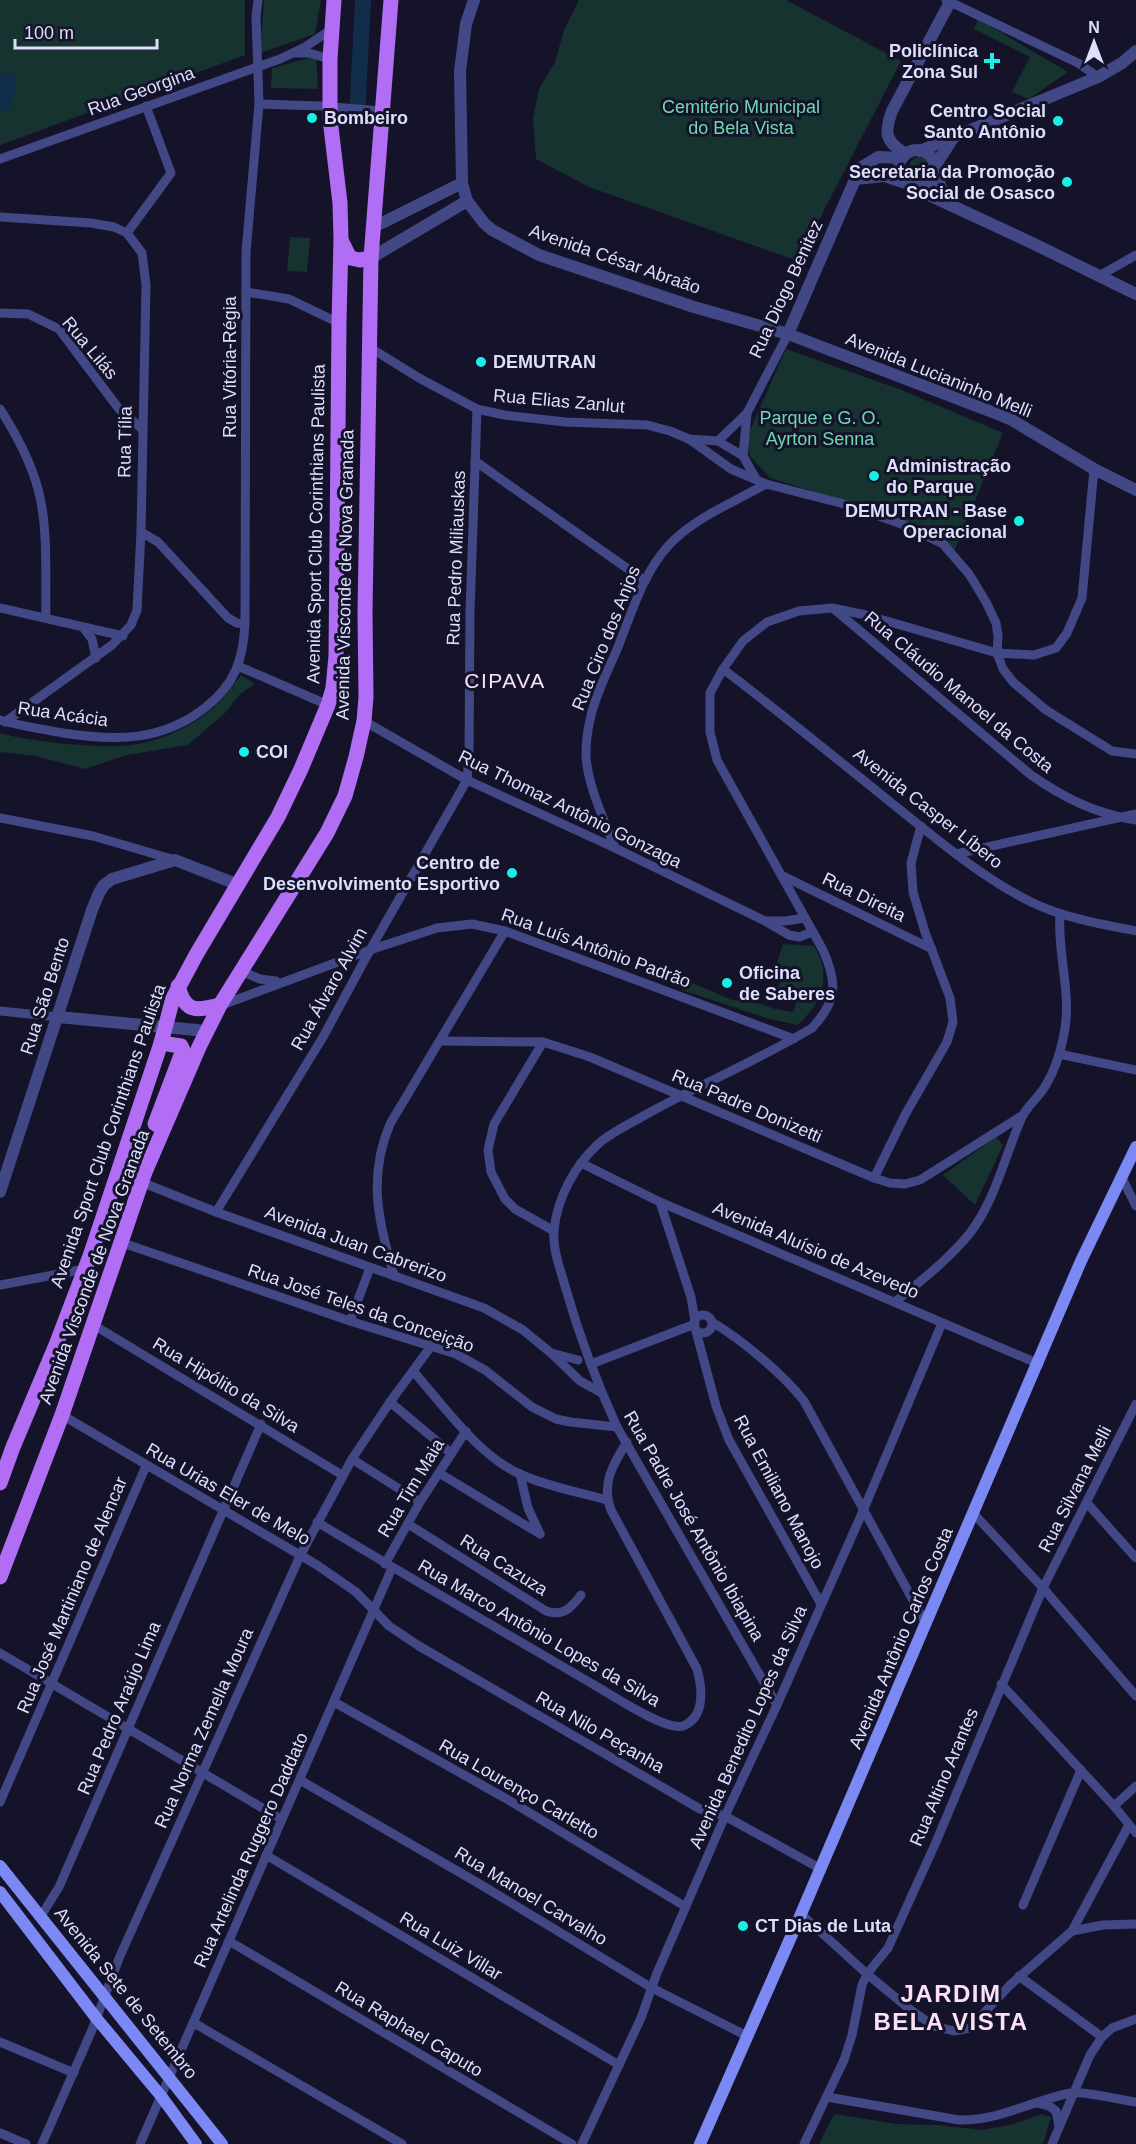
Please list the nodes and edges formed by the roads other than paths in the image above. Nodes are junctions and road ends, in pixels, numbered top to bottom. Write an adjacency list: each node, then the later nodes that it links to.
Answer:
1 (258, 0): 10 (street, Rua Vitória-Régia)
2 (334, 0): 6 (main road, Avenida Sport Club Corinthians Paulista)
3 (391, 0): 15 (main road, Avenida Visconde de Nova Granada)
4 (474, 0): 22 (street, Avenida César Abraão)
5 (949, 1): 11 (street); 18 (street)
6 (332, 29): 8 (street, Rua Georgina); 9 (main road, Avenida Sport Club Corinthians Paulista)
7 (1136, 51): 11 (street)
8 (292, 53): 9 (street, Rua Georgina); 10 (street, Rua Georgina)
9 (330, 59): 14 (main road, Avenida Sport Club Corinthians Paulista)
10 (258, 67): 12 (street, Rua Vitória-Régia); 13 (street, Rua Georgina)
11 (1098, 77): 16 (street)
12 (259, 104): 14 (street); 33 (street, Rua Vitória-Régia)
13 (146, 106): 19 (street, Rua Georgina); 28 (street)
14 (332, 107): 15 (street); 29 (main road, Avenida Sport Club Corinthians Paulista)
15 (379, 111): 27 (main road, Avenida Visconde de Nova Granada)
16 (953, 138): 17 (street); 20 (street)
17 (920, 151): 18 (street); 20 (street)
18 (904, 156): 21 (street, Rua Diogo Benitez); 23 (street)
19 (0, 159)
20 (935, 169): 23 (street); 25 (street)
21 (856, 179): 23 (street); 37 (street, Rua Diogo Benitez)
22 (462, 183): 24 (street, Avenida César Abraão); 27 (street)
23 (910, 185): 25 (street)
24 (467, 201): 31 (street); 37 (street, Avenida César Abraão)
25 (948, 204): 32 (street)
26 (0, 217): 28 (street)
27 (374, 227): 31 (main road, Avenida Visconde de Nova Granada)
28 (127, 233): 42 (street, Rua Tília)
29 (341, 239): 31 (main road); 36 (main road, Avenida Sport Club Corinthians Paulista)
30 (1136, 255): 32 (street)
31 (370, 258): 38 (main road, Avenida Visconde de Nova Granada)
32 (1099, 276): 34 (street)
33 (246, 292): 36 (street); 56 (street, Rua Vitória-Régia)
34 (1136, 294)
35 (0, 313): 42 (street, Rua Lilás)
36 (339, 324): 63 (main road, Avenida Sport Club Corinthians Paulista)
37 (788, 334): 41 (street, Rua Diogo Benitez); 47 (street, Avenida Lucianinho Melli)
38 (369, 347): 40 (street, Rua Elias Zanlut); 65 (main road, Avenida Visconde de Nova Granada)
39 (0, 409): 55 (street)
40 (477, 409): 43 (street, Rua Elias Zanlut); 46 (street, Rua Pedro Miliauskas)
41 (747, 413): 44 (street, Rua Diogo Benitez); 45 (street, Rua Diogo Benitez)
42 (142, 429): 51 (street, Rua Tília)
43 (689, 439): 44 (street, Rua Elias Zanlut); 48 (street, Rua Elias Zanlut)
44 (718, 441): 45 (street, Rua Elias Zanlut)
45 (743, 456): 48 (street, Rua Elias Zanlut)
46 (475, 461): 52 (street); 67 (street, Rua Pedro Miliauskas)
47 (1094, 469): 50 (street, Avenida Lucianinho Melli); 59 (street)
48 (756, 479): 49 (street, Rua Elias Zanlut)
49 (766, 484): 52 (street, Rua Ciro dos Anjos); 59 (street)
50 (1136, 490)
51 (141, 532): 56 (street); 58 (street, Rua Tília)
52 (645, 581): 73 (street, Rua Ciro dos Anjos)
53 (0, 608): 55 (street)
54 (832, 608): 59 (street); 62 (street); 70 (street, Rua Cláudio Manoel da Costa)
55 (46, 618): 57 (street)
56 (245, 624): 61 (street, Rua Vitória-Régia)
57 (83, 627): 58 (street); 60 (street)
58 (123, 636): 60 (street, Rua Tília)
59 (998, 653): 66 (street)
60 (96, 658): 64 (street, Rua Tília)
61 (238, 666): 63 (street); 64 (street, Rua Acácia)
62 (723, 669): 72 (street, Avenida Casper Líbero); 76 (street)
63 (328, 705): 77 (main road, Avenida Sport Club Corinthians Paulista)
64 (3, 721)
65 (364, 721): 67 (street, Rua Thomaz Antônio Gonzaga); 86 (main road, Avenida Visconde de Nova Granada)
66 (1136, 754)
67 (467, 780): 73 (street, Rua Thomaz Antônio Gonzaga); 85 (street, Rua Álvaro Alvim)
68 (1136, 814): 70 (street)
69 (0, 818): 75 (street)
70 (1118, 818): 71 (street, Rua Cláudio Manoel da Costa); 74 (street)
71 (1136, 820)
72 (921, 826): 74 (street, Avenida Casper Líbero); 84 (street)
73 (615, 848): 80 (street, Rua Thomaz Antônio Gonzaga)
74 (956, 854): 78 (street, Avenida Casper Líbero)
75 (175, 860): 77 (street); 91 (street, Rua São Bento)
76 (781, 875): 79 (street); 84 (street, Rua Direita)
77 (239, 885): 88 (main road, Avenida Sport Club Corinthians Paulista)
78 (1060, 914): 82 (street, Avenida Casper Líbero); 98 (street)
79 (805, 918): 80 (street, Rua Thomaz Antônio Gonzaga); 83 (street)
80 (765, 921): 83 (street, Rua Thomaz Antônio Gonzaga)
81 (506, 931): 85 (street, Rua Luís Antônio Padrão); 94 (street, Rua Luís Antônio Padrão); 95 (street)
82 (1136, 931)
83 (813, 932): 94 (street)
84 (932, 949): 105 (street)
85 (370, 950): 87 (street, Rua Luís Antônio Padrão); 110 (street, Rua Álvaro Alvim)
86 (241, 971): 87 (street, Rua Luís Antônio Padrão); 89 (main road, Avenida Visconde de Nova Granada)
87 (282, 981): 89 (street, Rua Luís Antônio Padrão)
88 (178, 986): 89 (main road); 92 (main road, Avenida Sport Club Corinthians Paulista)
89 (220, 1005): 93 (main road, Avenida Visconde de Nova Granada)
90 (0, 1011): 91 (street)
91 (58, 1017): 92 (street); 107 (street, Rua São Bento)
92 (165, 1027): 93 (street); 97 (main road, Avenida Sport Club Corinthians Paulista)
93 (207, 1031): 104 (main road, Avenida Visconde de Nova Granada)
94 (794, 1039): 100 (street)
95 (441, 1041): 96 (street, Rua Padre Donizetti); 115 (street)
96 (543, 1042): 100 (street, Rua Padre Donizetti); 111 (street)
97 (161, 1043): 104 (main road); 114 (main road, Avenida Sport Club Corinthians Paulista)
98 (1059, 1054): 99 (street); 101 (street)
99 (1136, 1070)
100 (681, 1096): 103 (street); 105 (street, Rua Padre Donizetti)
101 (1023, 1115): 105 (street, Rua Padre Donizetti); 117 (street)
102 (1136, 1147): 106 (main road, Avenida Antônio Carlos Costa)
103 (581, 1163): 108 (street, Avenida Aluísio de Azevedo); 111 (street)
104 (143, 1177): 110 (street, Avenida Juan Cabrerizo); 112 (main road, Avenida Visconde de Nova Granada)
105 (873, 1178)
106 (1122, 1178): 109 (street); 126 (main road, Avenida Antônio Carlos Costa)
107 (0, 1192)
108 (660, 1202): 117 (street, Avenida Aluísio de Azevedo); 121 (street, Rua Emiliano Manojo)
109 (1136, 1206)
110 (216, 1212): 113 (street, Avenida Juan Cabrerizo)
111 (554, 1231): 125 (street, Rua Padre José Antônio Ibiapina)
112 (120, 1242): 118 (street, Rua José Teles da Conceição); 120 (main road, Avenida Visconde de Nova Granada)
113 (370, 1268): 115 (street, Avenida Juan Cabrerizo); 118 (street)
114 (85, 1269): 116 (street); 145 (main road, Avenida Sport Club Corinthians Paulista)
115 (394, 1276): 123 (street, Avenida Juan Cabrerizo)
116 (0, 1285)
117 (896, 1301): 119 (street, Avenida Aluísio de Azevedo)
118 (350, 1321): 122 (street, Rua José Teles da Conceição)
119 (942, 1323): 126 (street, Avenida Aluísio de Azevedo); 150 (street, Avenida Benedito Lopes da Silva)
120 (92, 1324): 134 (main road, Avenida Visconde de Nova Granada); 135 (street, Rua Hipólito da Silva)
121 (702, 1326): 125 (street); 150 (street); 160 (street, Rua Emiliano Manojo)
122 (432, 1345): 128 (street, Rua Norma Zemella Moura); 136 (street, Rua José Teles da Conceição)
123 (551, 1353): 124 (street, Avenida Juan Cabrerizo); 127 (street, Avenida Juan Cabrerizo)
124 (578, 1360): 125 (street); 127 (street)
125 (589, 1360): 129 (street, Rua Padre José Antônio Ibiapina)
126 (1039, 1364): 151 (main road, Avenida Antônio Carlos Costa)
127 (567, 1370): 130 (street, Avenida Juan Cabrerizo)
128 (413, 1371): 132 (street, Rua Norma Zemella Moura); 137 (street)
129 (596, 1377): 130 (street); 131 (street, Rua Padre José Antônio Ibiapina)
130 (580, 1381): 131 (street, Avenida Juan Cabrerizo)
131 (602, 1394): 136 (street, Rua Padre José Antônio Ibiapina)
132 (390, 1402): 139 (street); 140 (street, Rua Norma Zemella Moura)
133 (1136, 1404): 148 (street, Rua Silvana Melli)
134 (62, 1415): 141 (street, Rua Urias Eler de Melo); 157 (main road, Avenida Visconde de Nova Granada)
135 (261, 1424): 144 (street, Rua Hipólito da Silva); 149 (street, Rua Pedro Araújo Lima)
136 (617, 1427): 138 (street, Rua Padre José Antônio Ibiapina)
137 (466, 1431): 139 (street, Rua Tim Maia); 143 (street)
138 (627, 1442): 146 (street); 168 (street, Rua Padre José Antônio Ibiapina)
139 (451, 1453): 142 (street, Rua Tim Maia)
140 (352, 1459): 144 (street, Rua Norma Zemella Moura); 147 (street)
141 (146, 1466): 149 (street, Rua Urias Eler de Melo); 164 (street, Rua José Martiniano de Alencar)
142 (439, 1473): 143 (street); 147 (street, Rua Tim Maia)
143 (520, 1474): 146 (street)
144 (342, 1475): 152 (street, Rua Norma Zemella Moura)
145 (0, 1482)
146 (607, 1500): 156 (street, Rua Marco Antônio Lopes da Silva)
147 (420, 1502): 153 (street, Rua Tim Maia)
148 (1087, 1503): 155 (street); 158 (street, Rua Silvana Melli)
149 (222, 1510): 154 (street, Rua Urias Eler de Melo); 169 (street, Rua Pedro Araújo Lima)
150 (863, 1511): 160 (street, Avenida Benedito Lopes da Silva); 162 (street)
151 (974, 1514): 158 (street); 162 (main road, Avenida Antônio Carlos Costa)
152 (317, 1522): 154 (street, Rua Norma Zemella Moura); 156 (street)
153 (408, 1524): 156 (street, Rua Tim Maia); 159 (street, Rua Cazuza)
154 (300, 1556): 161 (street, Rua Urias Eler de Melo); 171 (street, Rua Norma Zemella Moura)
155 (1136, 1558)
156 (389, 1566): 161 (street, Rua Artelinda Ruggero Daddato)
157 (0, 1578)
158 (1043, 1588): 165 (street, Rua Altino Arantes); 166 (street)
159 (581, 1595)
160 (821, 1604): 168 (street, Avenida Benedito Lopes da Silva)
161 (373, 1609): 167 (street, Rua Artelinda Ruggero Daddato); 176 (street, Rua Nilo Peçanha)
162 (926, 1624): 182 (main road, Avenida Antônio Carlos Costa)
163 (0, 1653): 164 (street)
164 (51, 1684): 169 (street); 174 (street, Rua José Martiniano de Alencar)
165 (1001, 1684): 170 (street); 191 (street, Rua Altino Arantes)
166 (1136, 1696)
167 (334, 1702): 172 (street, Rua Artelinda Ruggero Daddato); 185 (street, Rua Lourenço Carletto)
168 (777, 1705): 176 (street, Avenida Benedito Lopes da Silva)
169 (129, 1729): 171 (street); 187 (street, Rua Pedro Araújo Lima)
170 (1081, 1770): 175 (street); 184 (street)
171 (202, 1773): 177 (street); 194 (street, Rua Norma Zemella Moura)
172 (300, 1780): 177 (street, Rua Artelinda Ruggero Daddato); 193 (street, Rua Manoel Carvalho)
173 (1136, 1786): 175 (street)
174 (0, 1802)
175 (1114, 1806): 178 (street)
176 (724, 1816): 182 (street, Rua Nilo Peçanha); 185 (street, Avenida Benedito Lopes da Silva)
177 (281, 1819): 180 (street, Rua Artelinda Ruggero Daddato)
178 (1129, 1824): 179 (street); 189 (street)
179 (1136, 1833)
180 (266, 1855): 190 (street, Rua Artelinda Ruggero Daddato); 201 (street, Rua Luiz Villar)
181 (0, 1866): 187 (main road, Avenida Sete de Setembro)
182 (821, 1869): 186 (main road, Avenida Antônio Carlos Costa)
183 (1, 1896): 195 (main road, Avenida Sete de Setembro)
184 (1023, 1905)
185 (686, 1907): 193 (street, Avenida Benedito Lopes da Silva)
186 (801, 1914): 191 (street); 198 (main road, Avenida Antônio Carlos Costa)
187 (41, 1916): 194 (main road, Avenida Sete de Setembro)
188 (1136, 1924): 189 (street)
189 (1072, 1931): 192 (street)
190 (229, 1941): 197 (street, Rua Artelinda Ruggero Daddato); 217 (street, Rua Raphael Caputo)
191 (867, 1974): 192 (street); 206 (street)
192 (1019, 1976): 199 (street)
193 (652, 1988): 198 (street, Rua Manoel Carvalho); 201 (street, Avenida Benedito Lopes da Silva)
194 (105, 1996): 195 (street, Rua Norma Zemella Moura); 203 (main road, Avenida Sete de Setembro)
195 (97, 2019): 202 (street, Rua Norma Zemella Moura); 205 (main road, Avenida Sete de Setembro)
196 (1136, 2019): 199 (street)
197 (194, 2023): 203 (street, Rua Artelinda Ruggero Daddato); 216 (street)
198 (747, 2036): 219 (main road, Avenida Antônio Carlos Costa)
199 (1101, 2037): 204 (street)
200 (0, 2042): 202 (street)
201 (619, 2066): 218 (street, Avenida Benedito Lopes da Silva)
202 (74, 2073): 212 (street, Rua Norma Zemella Moura)
203 (169, 2076): 205 (street, Rua Artelinda Ruggero Daddato); 215 (main road, Avenida Sete de Setembro)
204 (1075, 2093): 207 (street); 208 (street); 209 (street)
205 (161, 2096): 213 (street, Rua Artelinda Ruggero Daddato); 214 (main road, Avenida Sete de Setembro)
206 (827, 2097): 208 (street); 220 (street)
207 (1136, 2102)
208 (1037, 2103): 209 (street)
209 (1059, 2128): 221 (street)
210 (0, 2133): 211 (street)
211 (26, 2144)
212 (42, 2144)
213 (140, 2144)
214 (196, 2144)
215 (222, 2144)
216 (402, 2144)
217 (572, 2144)
218 (582, 2144)
219 (700, 2144)
220 (804, 2144)
221 (1052, 2144)

